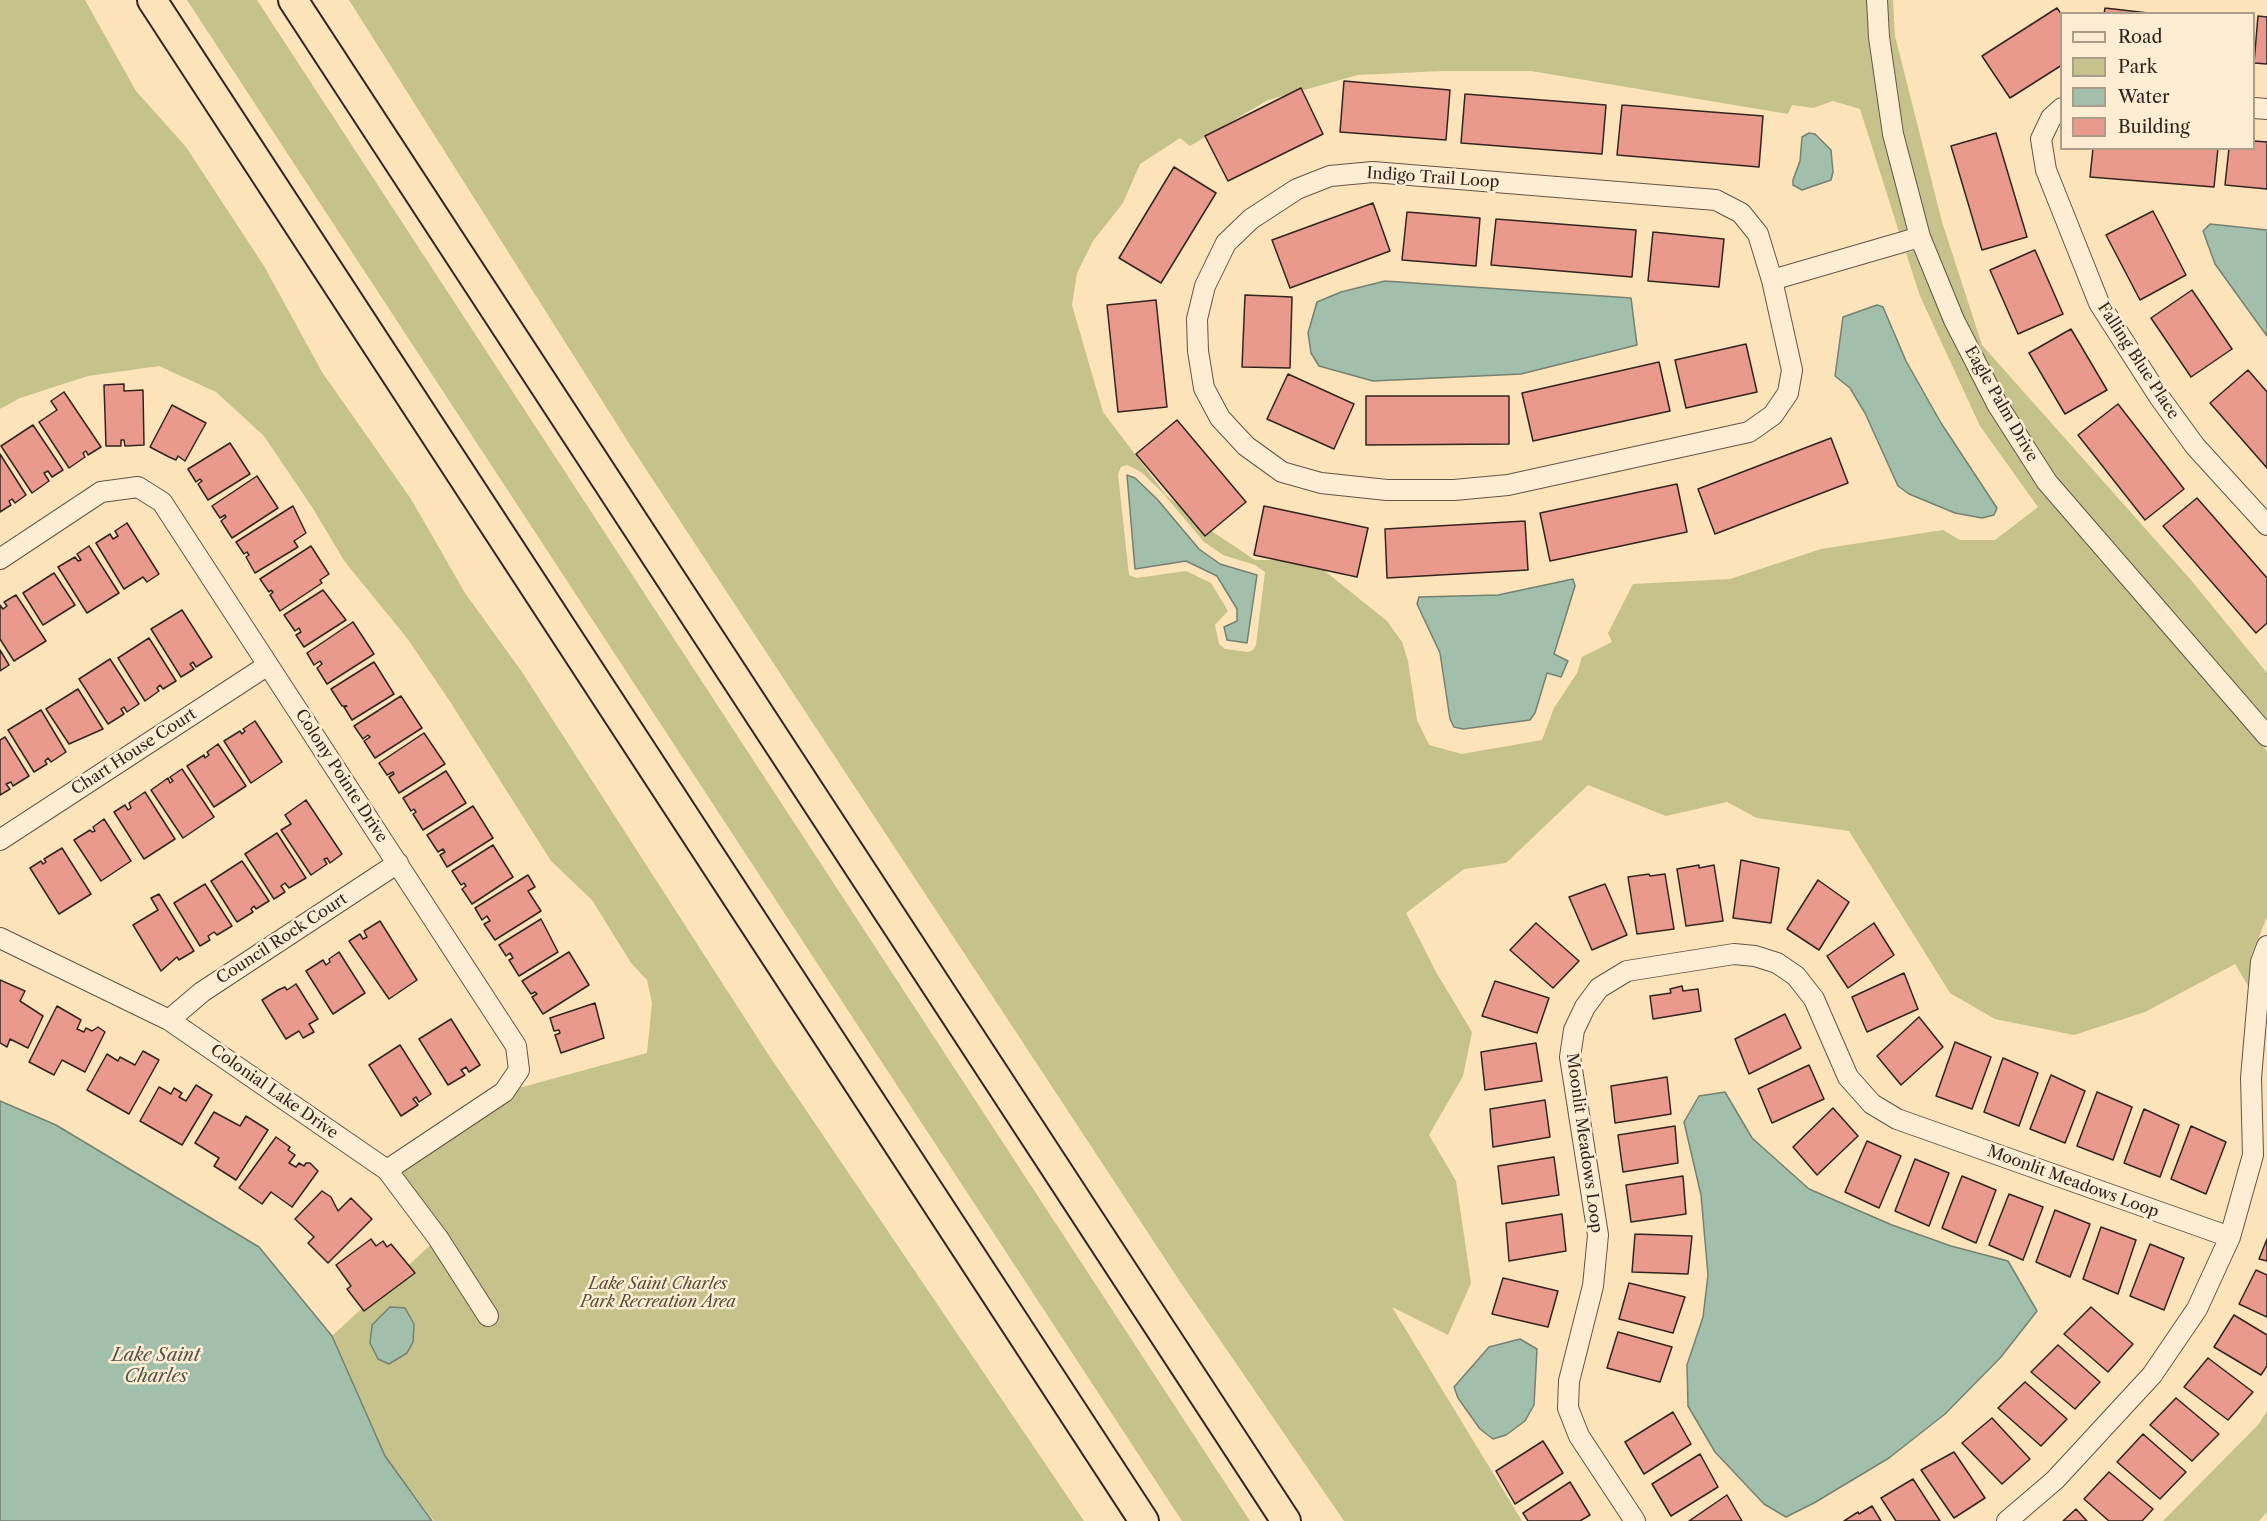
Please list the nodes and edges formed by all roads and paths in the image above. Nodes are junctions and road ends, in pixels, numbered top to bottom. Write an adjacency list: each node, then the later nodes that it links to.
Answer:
1 (152, 0): 19 (highway)
2 (293, 0): 20 (highway)
3 (1877, 0): 5 (street, Eagle Palm Drive)
4 (2060, 109): 7 (street, Falling Blue Place)
5 (1920, 237): 6 (street); 10 (street, Eagle Palm Drive)
6 (1772, 280): 6 (street, Indigo Trail Loop)
7 (2267, 525)
8 (0, 559): 9 (street, Colony Pointe Drive)
9 (267, 665): 11 (street, Chart House Court); 12 (street, Colony Pointe Drive)
10 (2267, 736)
11 (0, 840)
12 (398, 863): 15 (street, Council Rock Court); 16 (street, Colony Pointe Drive)
13 (0, 938): 15 (street, Colonial Lake Drive)
14 (2267, 946): 17 (street)
15 (170, 1020): 16 (street, Colonial Lake Drive)
16 (387, 1170): 18 (street, Colonial Lake Drive)
17 (2230, 1237): 21 (street, Moonlit Meadows Loop); 22 (street)
18 (488, 1316)
19 (1144, 1521)
20 (1286, 1521)
21 (1635, 1521)
22 (2007, 1521)

